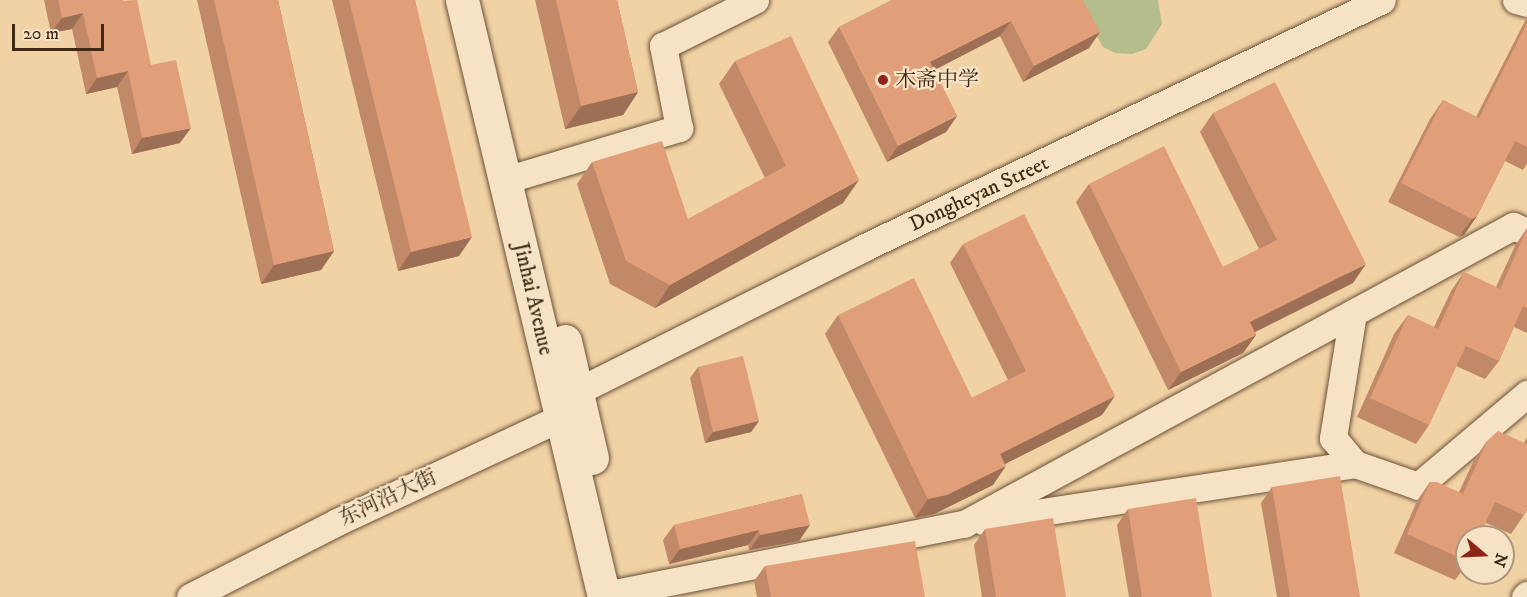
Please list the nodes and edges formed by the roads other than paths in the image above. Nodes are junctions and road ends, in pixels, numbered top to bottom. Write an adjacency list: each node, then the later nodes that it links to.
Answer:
1 (462, 0): 7 (main road, Jinhai Avenue)
2 (484, 0): 7 (main road)
3 (755, 0): 7 (street)
4 (1382, 0): 10 (street, Dongheyan Street)
5 (1516, 0): 6 (street)
6 (1527, 3)
7 (515, 177): 10 (main road); 12 (main road, Jinhai Avenue)
8 (1527, 232): 9 (street)
9 (1353, 313): 13 (street); 14 (street)
10 (578, 391): 12 (street); 15 (main road)
11 (1527, 394): 13 (street)
12 (560, 418): 15 (main road, Jinhai Avenue); 16 (street, 东河沿大街)
13 (1355, 464): 14 (street)
14 (964, 524): 15 (street)
15 (613, 595)
16 (190, 597)

